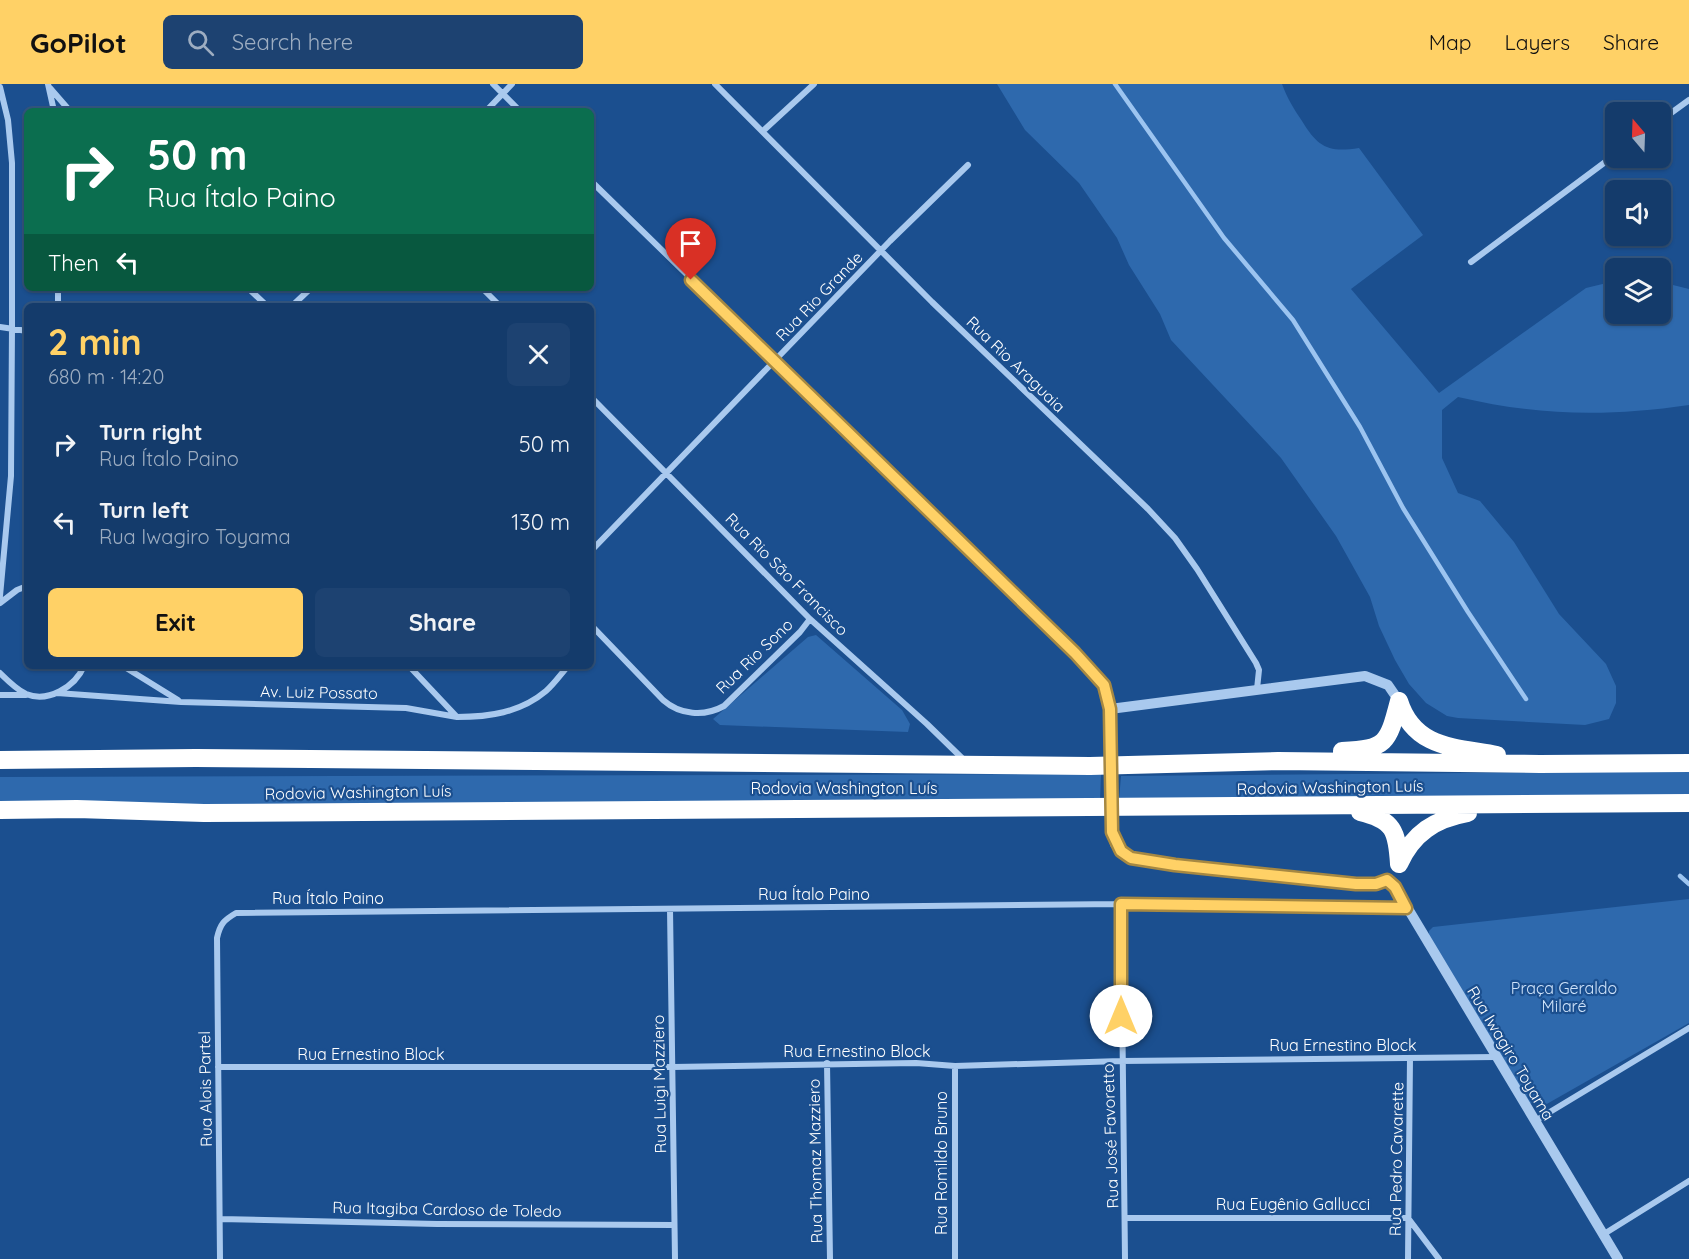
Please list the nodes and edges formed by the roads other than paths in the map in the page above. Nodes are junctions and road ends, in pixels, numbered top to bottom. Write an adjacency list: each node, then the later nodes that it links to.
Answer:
1 (493, 84): 7 (street)
2 (512, 84): 7 (street)
3 (715, 84): 14 (street, Rua Rio Araguaia)
4 (814, 84): 14 (street)
5 (49, 86): 9 (street); 10 (street)
6 (0, 87): 27 (street)
7 (502, 94): 11 (street); 12 (street)
8 (1689, 100): 13 (street)
9 (53, 108)
10 (67, 108)
11 (489, 108)
12 (517, 108)
13 (1671, 113)
14 (763, 131): 18 (street, Rua Rio Araguaia)
15 (1605, 162): 19 (street)
16 (968, 165): 18 (street, Rua Rio Grande)
17 (594, 184): 29 (street)
18 (881, 251): 29 (street, Rua Rio Grande); 45 (street, Rua Rio Araguaia)
19 (1471, 262)
20 (251, 291): 23 (street)
21 (307, 291): 24 (street)
22 (485, 291): 25 (street)
23 (264, 303)
24 (295, 303)
25 (497, 303)
26 (0, 327): 27 (street)
27 (12, 327): 28 (street); 34 (street)
28 (24, 330)
29 (774, 362): 31 (street, Rua Rio Grande); 51 (street)
30 (594, 400): 31 (street, Rua Rio São Francisco)
31 (667, 473): 32 (street, Rua Rio Grande); 36 (street, Rua Rio São Francisco)
32 (594, 548)
33 (24, 587): 35 (street)
34 (0, 596)
35 (0, 603)
36 (810, 619): 38 (street, Rua Rio Sono); 57 (street, Rua Rio São Francisco)
37 (594, 628): 38 (street)
38 (597, 632): 39 (street)
39 (594, 636)
40 (82, 669): 46 (street)
41 (128, 669): 50 (street)
42 (412, 669): 52 (street)
43 (565, 669): 52 (street, Av. Luiz Possato)
44 (0, 673): 48 (street)
45 (1257, 689): 49 (street); 51 (street)
46 (57, 693): 48 (street, Av. Luiz Possato); 50 (street, Av. Luiz Possato)
47 (0, 695): 48 (street, Av. Luiz Possato)
48 (27, 695)
49 (1400, 701): 54 (highway); 56 (highway)
50 (181, 702): 52 (street, Av. Luiz Possato)
51 (1110, 709): 63 (street)
52 (456, 717)
53 (0, 760): 57 (highway, Rodovia Washington Luís)
54 (1278, 761): 56 (highway, Rodovia Washington Luís); 57 (highway, Rodovia Washington Luís)
55 (1689, 763): 56 (highway, Rodovia Washington Luís)
56 (1540, 764)
57 (970, 765)
58 (1689, 803): 59 (highway, Rodovia Washington Luís)
59 (1554, 804): 60 (highway, Rodovia Washington Luís); 62 (highway)
60 (1280, 807): 61 (highway, Rodovia Washington Luís); 62 (highway)
61 (0, 810)
62 (1399, 864): 63 (street)
63 (1387, 880): 65 (street, Rua Iwagiro Toyama)
64 (1121, 904): 65 (street, Rua Ítalo Paino); 66 (street, Rua Ítalo Paino); 71 (street, Rua José Favoretto)
65 (1406, 908): 69 (street, Rua Iwagiro Toyama)
66 (670, 909): 67 (street, Rua Ítalo Paino); 75 (street, Rua Luigi Mazziero)
67 (224, 920): 74 (street, Rua Alois Partel)
68 (1689, 1028): 76 (street)
69 (1496, 1057): 70 (street, Rua Ernestino Block); 76 (street, Rua Iwagiro Toyama)
70 (1410, 1058): 71 (street, Rua Ernestino Block); 79 (street, Rua Pedro Cavarette)
71 (1122, 1061): 73 (street, Rua Ernestino Block); 78 (street, Rua José Favoretto)
72 (828, 1063): 73 (street, Rua Ernestino Block); 75 (street, Rua Ernestino Block); 85 (street, Rua Thomaz Mazziero)
73 (954, 1066): 86 (street, Rua Romildo Bruno)
74 (218, 1067): 75 (street, Rua Ernestino Block); 80 (street, Rua Alois Partel)
75 (673, 1067): 81 (street, Rua Luigi Mazziero)
76 (1535, 1121): 82 (street, Rua Iwagiro Toyama)
77 (1689, 1181): 82 (street)
78 (1126, 1218): 79 (street, Rua Eugênio Gallucci); 87 (street, Rua José Favoretto)
79 (1408, 1218): 88 (street, Rua Pedro Cavarette); 89 (street)
80 (220, 1219): 81 (street, Rua Itagiba Cardoso de Toledo); 83 (street, Rua Alois Partel)
81 (674, 1225): 84 (street, Rua Luigi Mazziero)
82 (1604, 1234): 90 (street, Rua Iwagiro Toyama)
83 (220, 1259)
84 (675, 1259)
85 (830, 1259)
86 (955, 1259)
87 (1125, 1259)
88 (1408, 1259)
89 (1439, 1259)
90 (1618, 1259)

